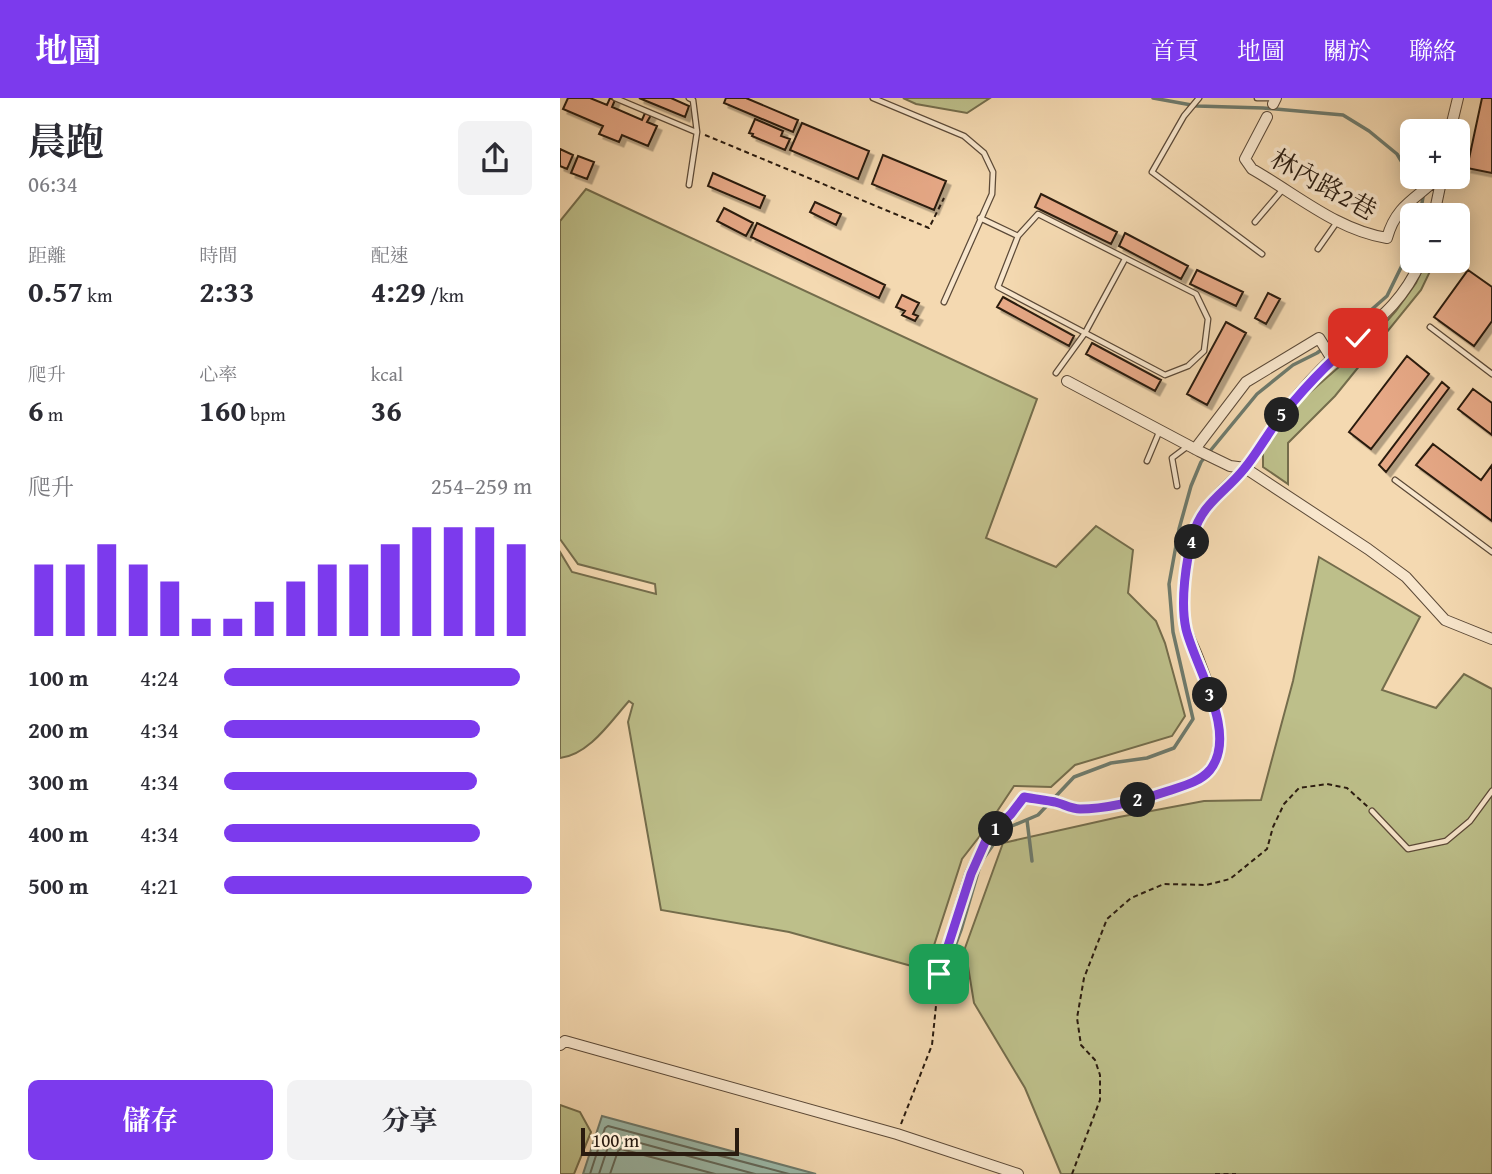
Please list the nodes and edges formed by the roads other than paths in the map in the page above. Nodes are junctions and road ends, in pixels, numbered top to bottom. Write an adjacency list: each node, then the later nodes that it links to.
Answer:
1 (615, 98): 10 (lane)
2 (689, 98): 10 (lane)
3 (873, 98): 14 (lane)
4 (1257, 98): 7 (lane)
5 (1458, 98): 9 (street)
6 (1197, 99): 19 (lane)
7 (1275, 100): 8 (lane)
8 (1267, 117): 12 (street, 林內路2巷)
9 (1453, 119)
10 (697, 132): 11 (lane)
11 (689, 185)
12 (1284, 187): 15 (street, 林內路2巷); 16 (lane)
13 (1424, 189): 15 (street, 林內路2巷)
14 (980, 218): 17 (lane); 22 (lane)
15 (1337, 221): 18 (lane)
16 (1255, 222)
17 (1017, 236): 20 (lane); 24 (lane)
18 (1318, 249)
19 (1262, 254)
20 (1125, 259): 24 (lane); 24 (lane)
21 (1415, 273): 25 (street)
22 (944, 302)
23 (1430, 327): 27 (lane)
24 (1085, 332): 26 (lane)
25 (1332, 359): 30 (street); 32 (street)
26 (1056, 373)
27 (1492, 374)
28 (1067, 381): 29 (street)
29 (1160, 429): 30 (street); 31 (lane)
30 (1194, 448): 32 (street); 34 (lane)
31 (1147, 461)
32 (1245, 468): 36 (street); 39 (street)
33 (1395, 480): 35 (lane)
34 (1177, 486)
35 (1492, 552)
36 (1492, 639)
37 (1492, 792): 38 (lane)
38 (1372, 811)
39 (939, 974)
40 (560, 1045): 41 (street)
41 (1018, 1174)

